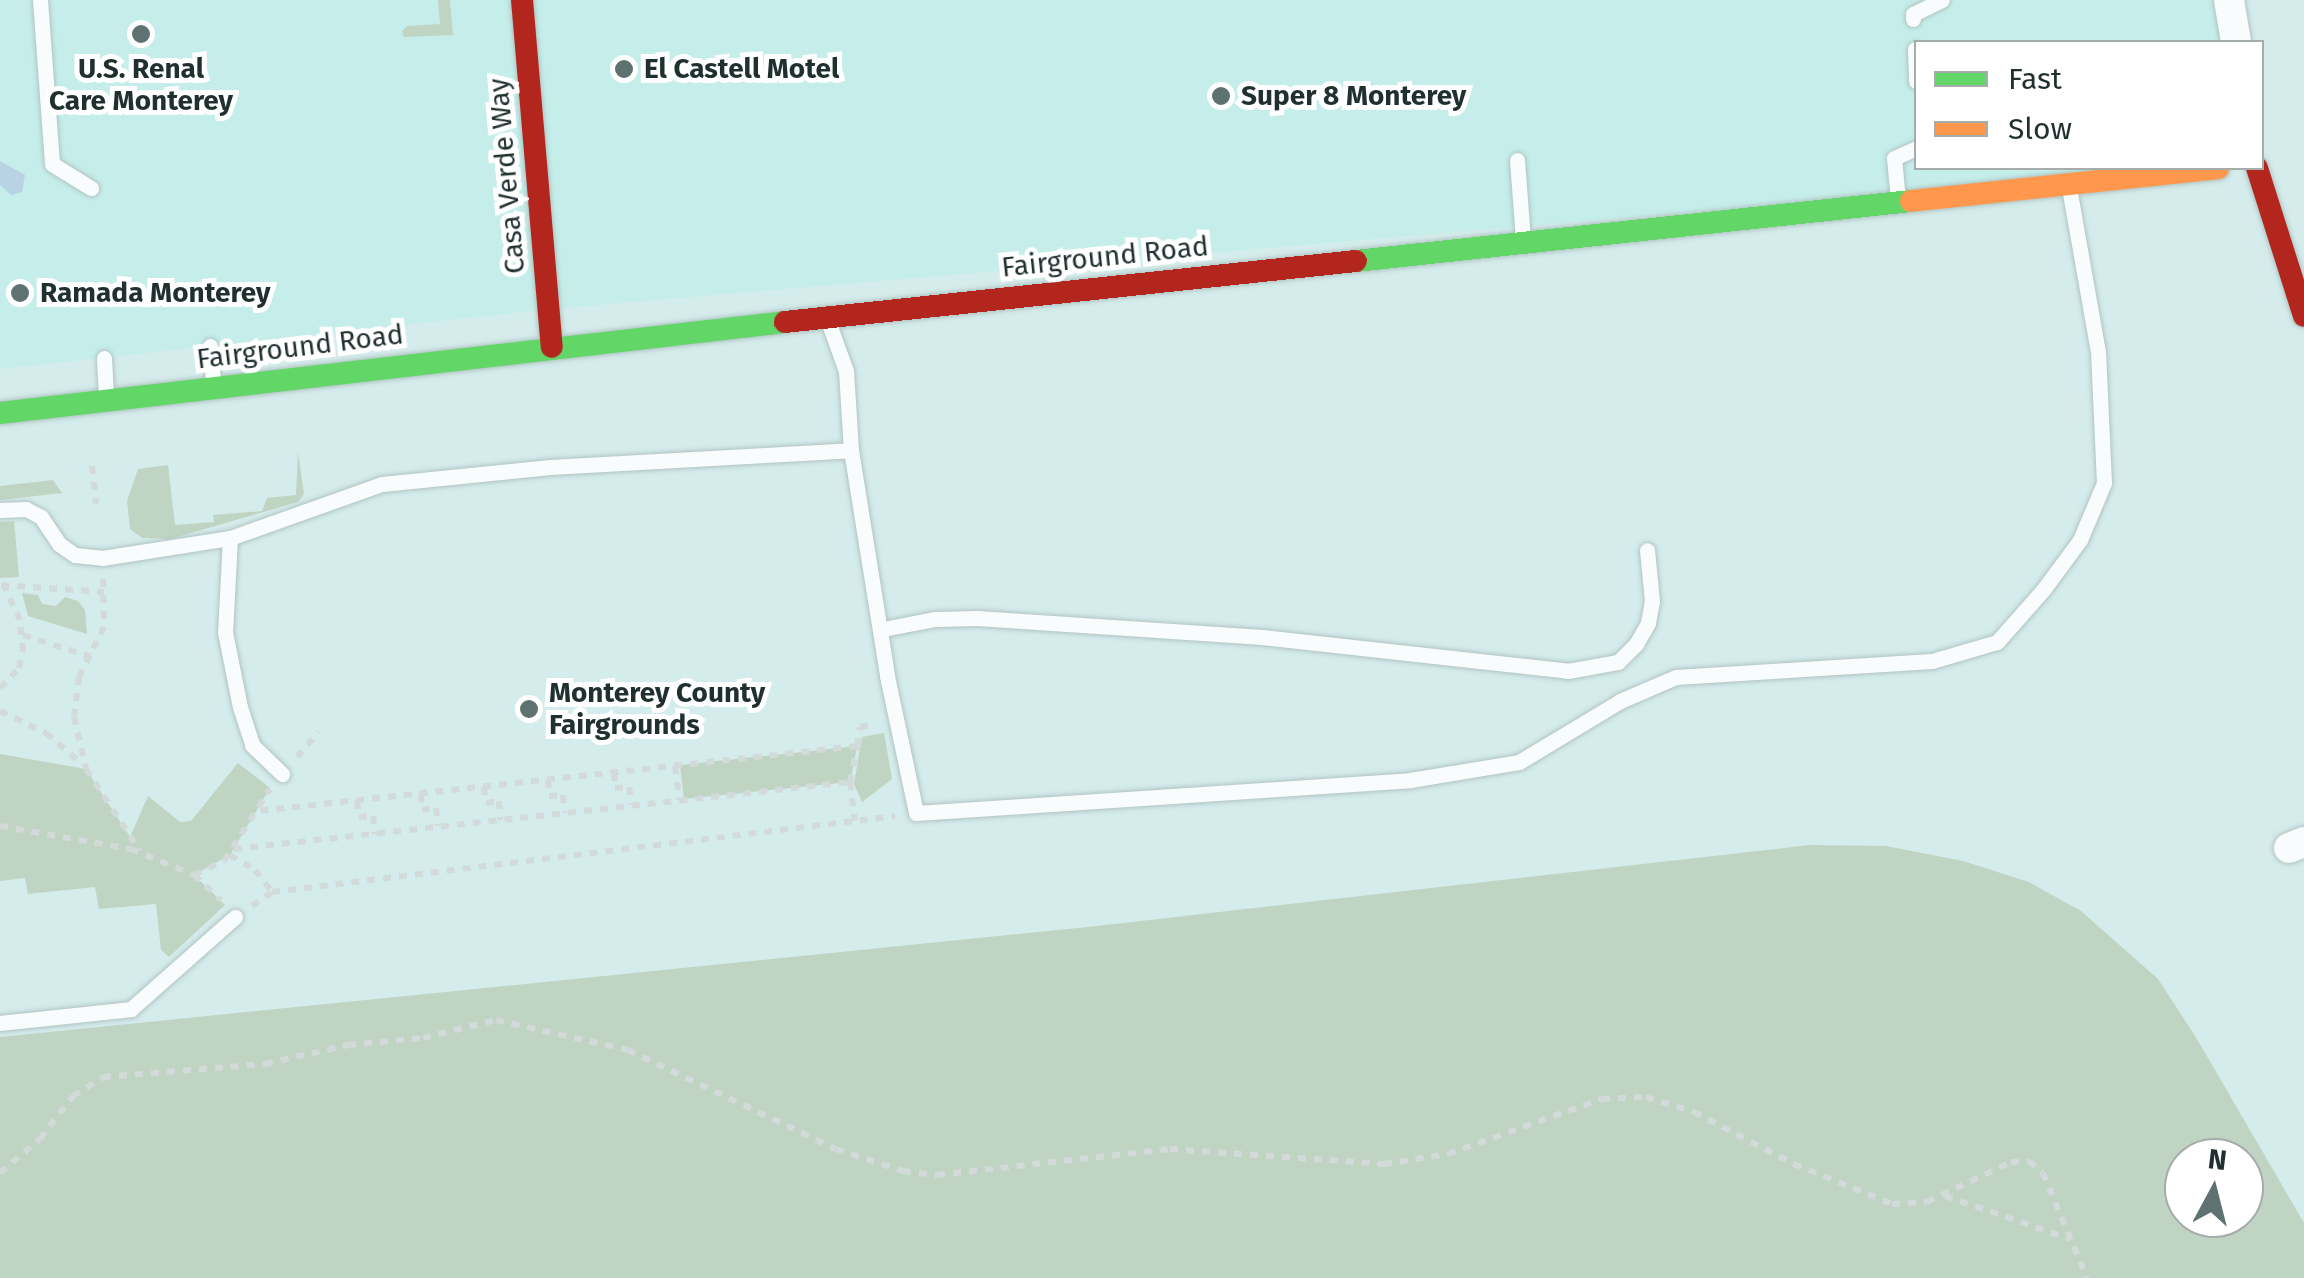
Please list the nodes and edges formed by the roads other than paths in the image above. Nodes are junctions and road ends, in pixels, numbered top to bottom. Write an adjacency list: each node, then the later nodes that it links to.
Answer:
1 (40, 0): 13 (lane)
2 (522, 0): 19 (street, Casa Verde Way)
3 (1942, 0): 5 (lane)
4 (2229, 0): 6 (street)
5 (1913, 19)
6 (2236, 40)
7 (1914, 149): 14 (lane)
8 (1517, 160): 15 (lane)
9 (2199, 170): 12 (street, Fairground Road)
10 (2258, 170): 16 (street)
11 (2007, 179): 12 (street, Fairground Road); 14 (street, Fairground Road)
12 (2069, 184): 28 (lane)
13 (91, 188)
14 (1898, 202): 15 (street, Fairground Road)
15 (1523, 243): 17 (street, Fairground Road)
16 (2304, 316)
17 (826, 317): 19 (street, Fairground Road); 24 (lane)
18 (210, 346): 21 (lane)
19 (552, 347): 21 (street, Fairground Road)
20 (104, 358): 22 (lane)
21 (214, 388): 22 (street, Fairground Road)
22 (107, 400): 23 (street, Fairground Road)
23 (0, 413)
24 (851, 450): 26 (lane); 28 (lane)
25 (0, 510): 26 (lane)
26 (230, 538): 29 (lane)
27 (1647, 550): 28 (lane)
28 (883, 630)
29 (282, 774)
30 (235, 917): 31 (lane)
31 (0, 1022)

